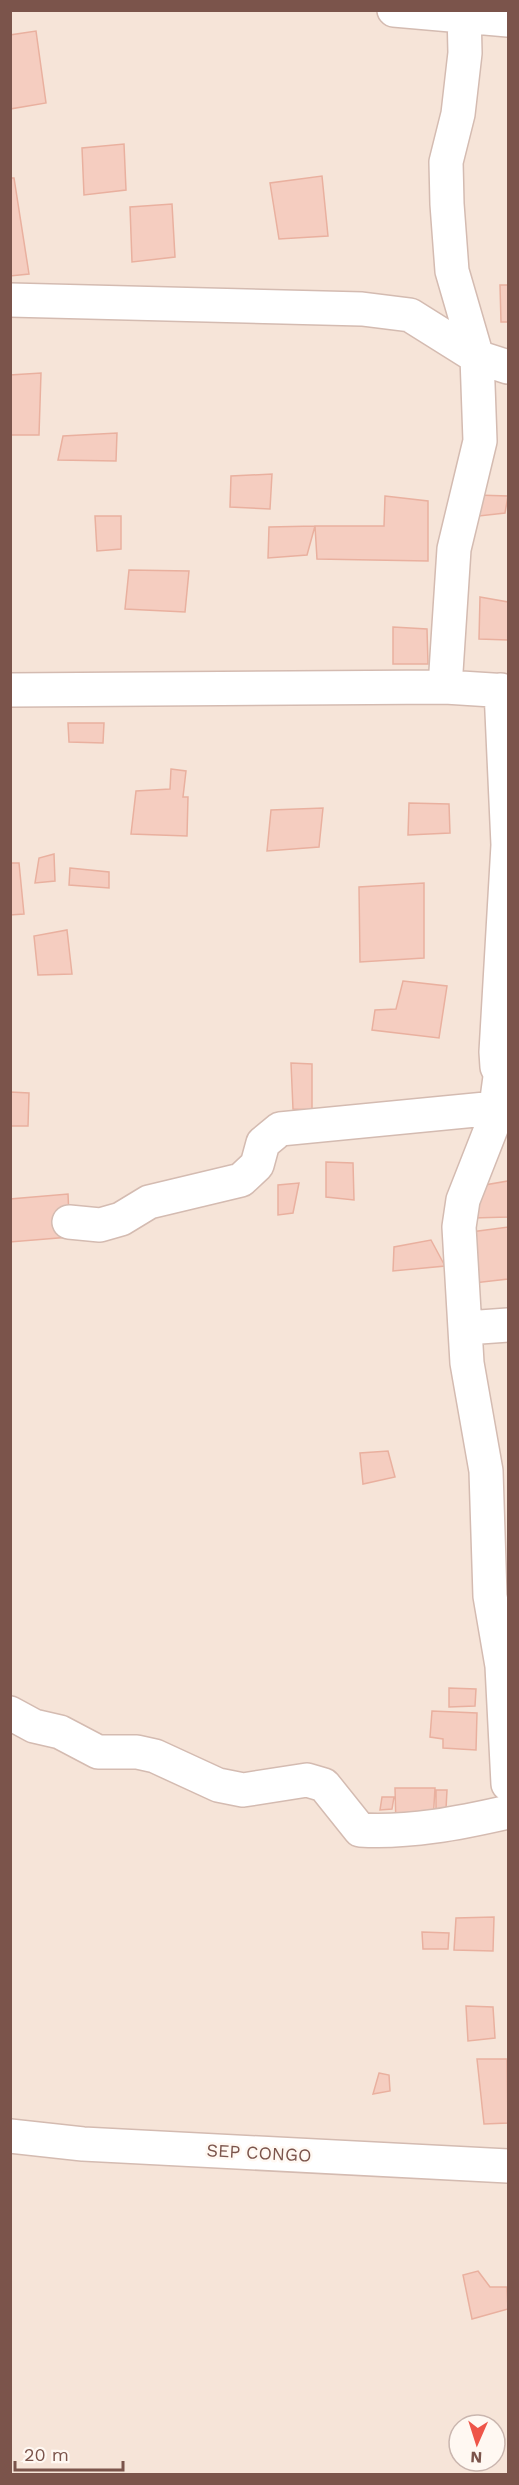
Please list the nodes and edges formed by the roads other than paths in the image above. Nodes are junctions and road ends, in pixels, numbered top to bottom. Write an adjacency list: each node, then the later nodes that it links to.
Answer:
1 (394, 10): 2 (street)
2 (465, 13): 3 (street); 5 (street)
3 (508, 20)
4 (10, 300): 5 (street)
5 (477, 357): 6 (street); 7 (street)
6 (508, 368)
7 (445, 687): 8 (street); 9 (street)
8 (10, 690)
9 (505, 690): 10 (street)
10 (502, 1092): 11 (street); 13 (street)
11 (69, 1222)
12 (508, 1325): 13 (street)
13 (466, 1328): 15 (street)
14 (10, 1713): 16 (street)
15 (508, 1784)
16 (508, 1812)
17 (10, 2136): 18 (street, SEP CONGO)
18 (508, 2166)

